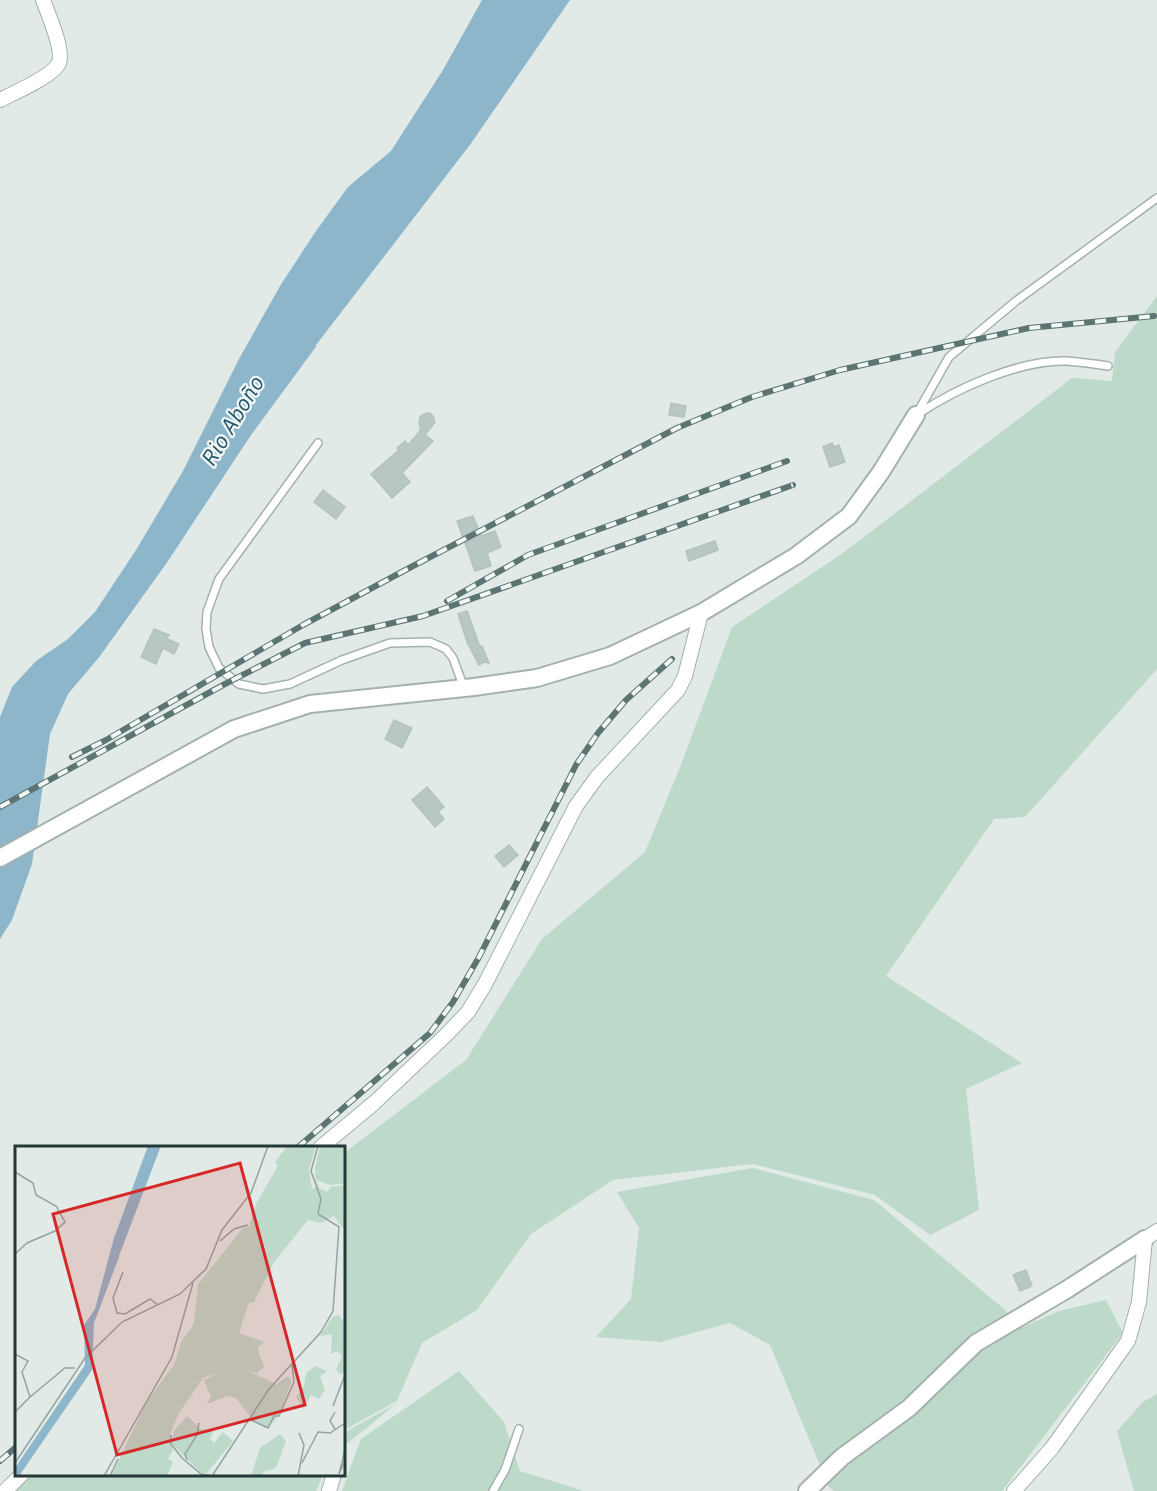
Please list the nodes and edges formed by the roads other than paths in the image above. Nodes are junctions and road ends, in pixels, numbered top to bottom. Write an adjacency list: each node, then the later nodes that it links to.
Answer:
1 (43, 0): 2 (street)
2 (0, 100)
3 (1157, 198): 5 (lane)
4 (1108, 366): 5 (lane)
5 (916, 415): 7 (street)
6 (318, 443): 8 (lane)
7 (701, 613): 8 (street); 10 (street)
8 (464, 688): 9 (street)
9 (0, 858)
10 (322, 1146)
11 (1153, 1234): 15 (street); 19 (street)
12 (519, 1429): 18 (lane)
13 (20, 1476): 16 (street)
14 (333, 1476): 17 (street)
15 (815, 1488)
16 (5, 1491)
17 (329, 1491)
18 (493, 1491)
19 (1014, 1491)

